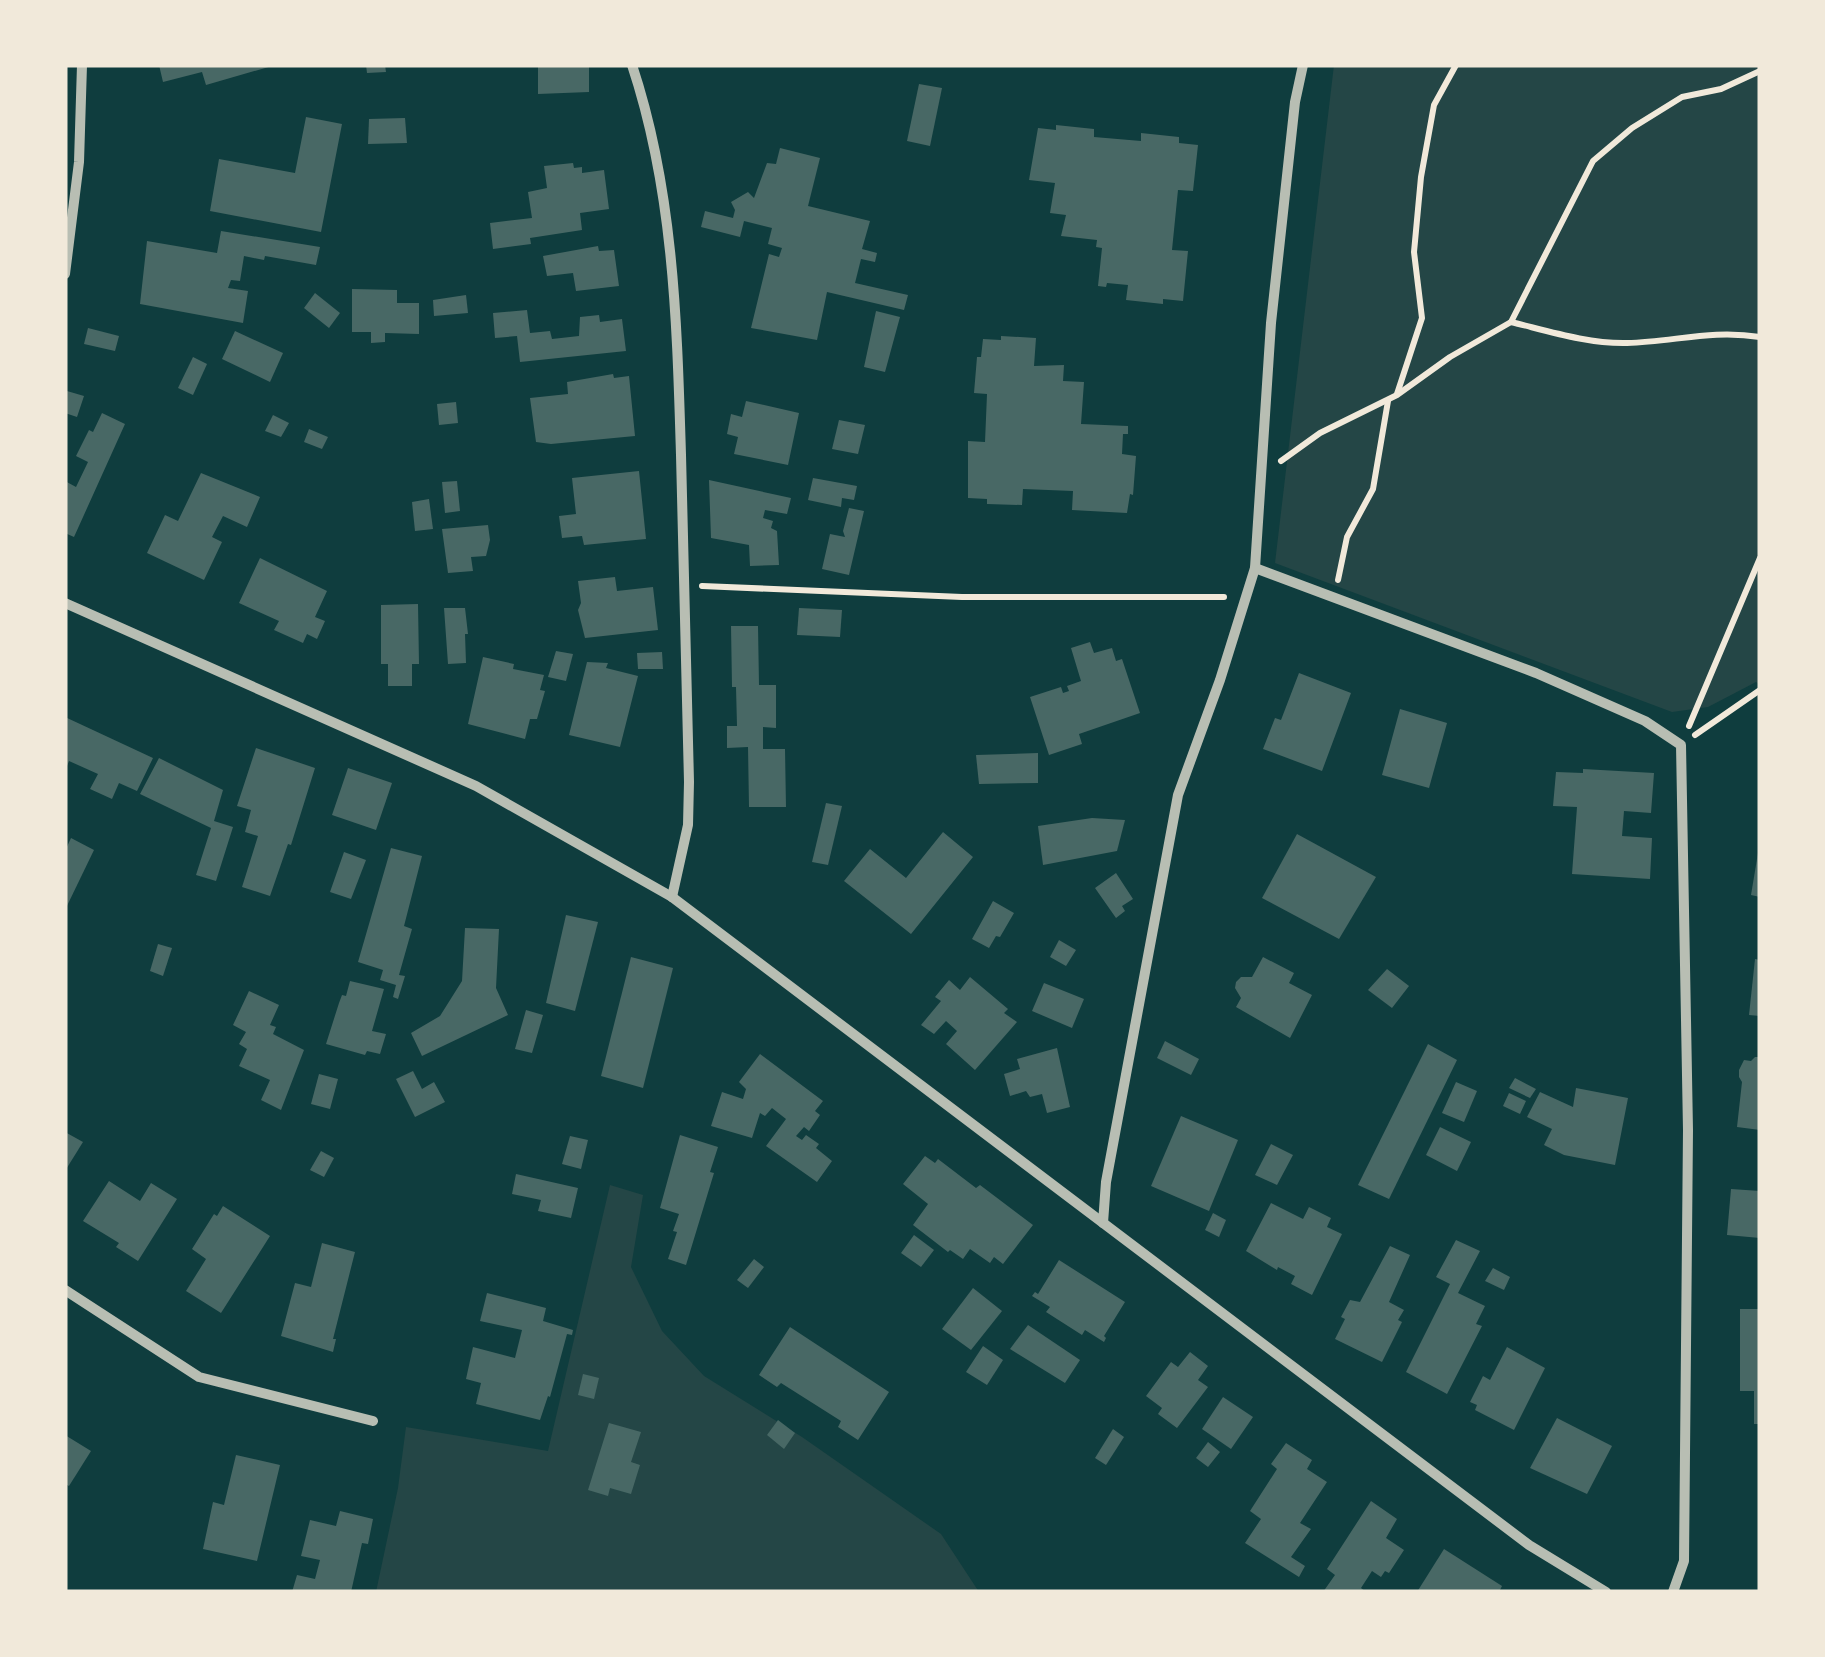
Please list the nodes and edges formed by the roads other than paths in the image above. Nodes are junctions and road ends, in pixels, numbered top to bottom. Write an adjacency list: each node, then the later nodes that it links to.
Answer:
1 (82, 65): 4 (street)
2 (632, 65): 7 (street)
3 (1303, 65): 5 (street)
4 (65, 274)
5 (1255, 568): 8 (street); 12 (street)
6 (65, 603): 7 (street)
7 (672, 897): 8 (street)
8 (1103, 1222): 11 (street)
9 (65, 1290): 10 (street)
10 (372, 1421)
11 (1606, 1592)
12 (1673, 1592)

